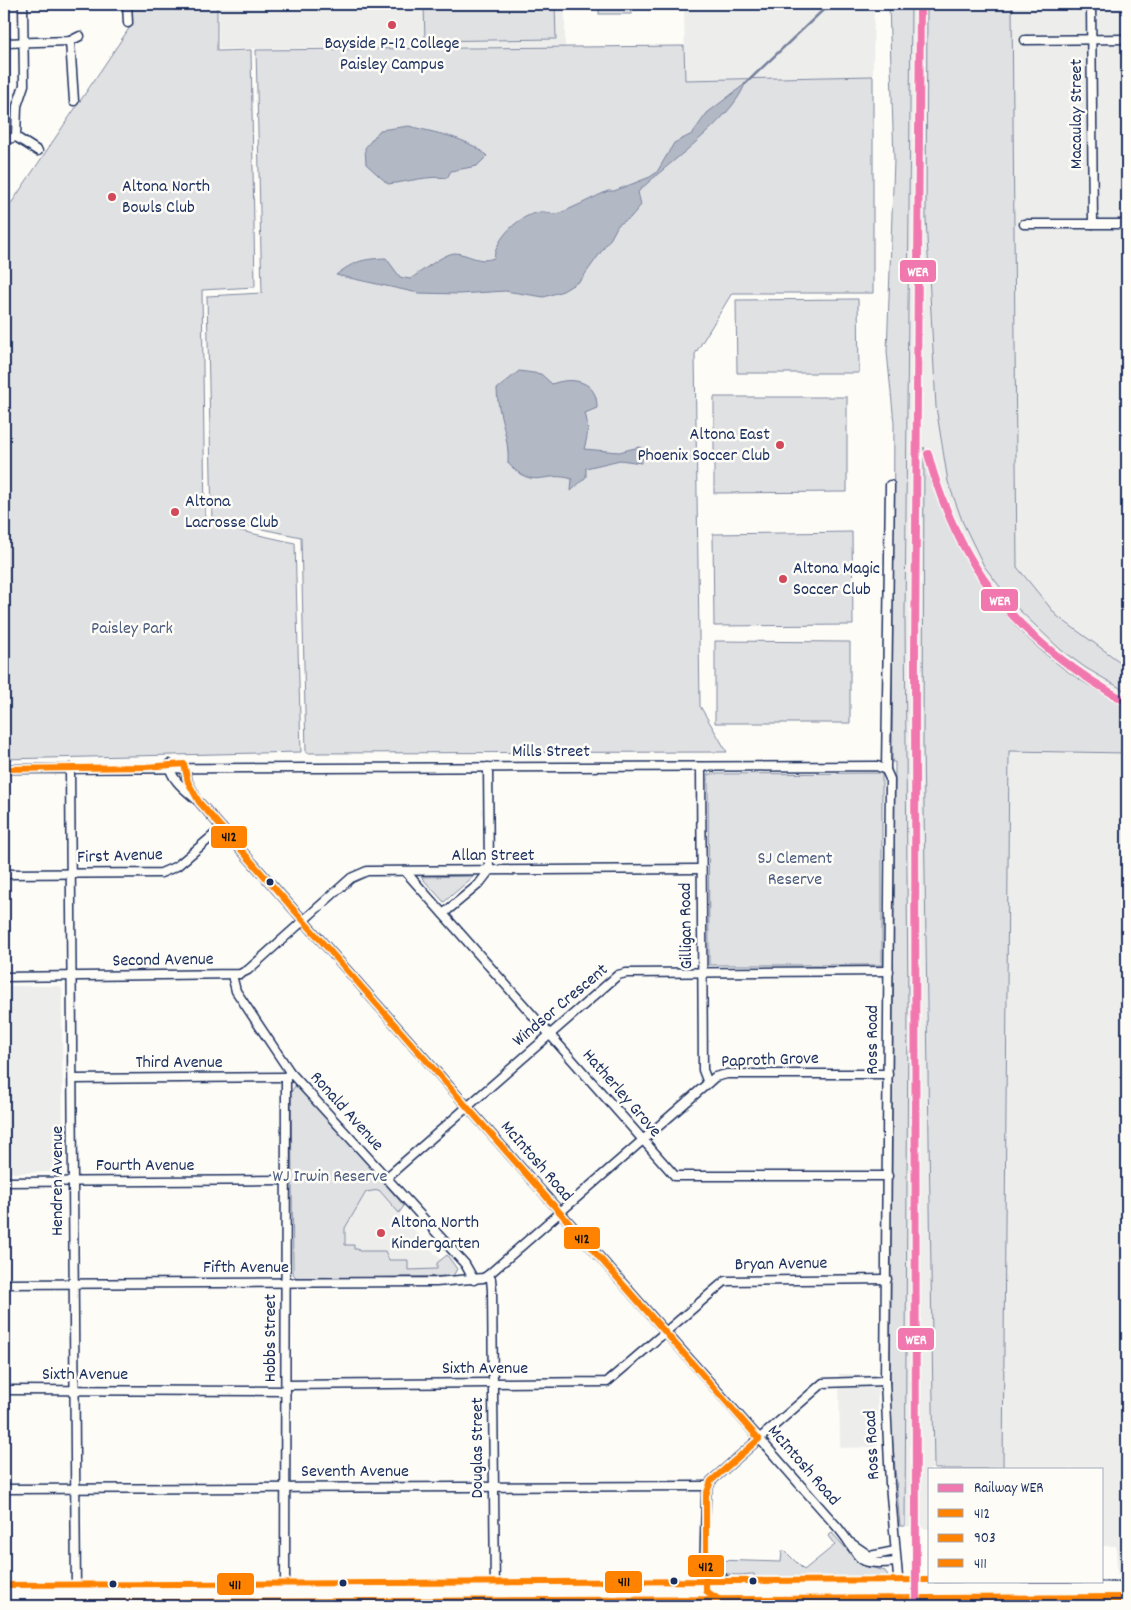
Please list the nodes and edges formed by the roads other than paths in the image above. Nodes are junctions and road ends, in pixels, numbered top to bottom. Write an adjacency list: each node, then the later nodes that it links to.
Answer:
1 (23, 4): 10 (street)
2 (128, 4): 4 (street)
3 (1091, 4): 6 (street, Macaulay Street)
4 (128, 23)
5 (80, 36): 9 (street)
6 (1092, 39): 7 (street); 8 (street); 17 (street, Macaulay Street)
7 (1127, 39)
8 (1026, 40)
9 (70, 41): 10 (street); 12 (street)
10 (24, 43): 11 (street); 13 (street)
11 (4, 44)
12 (74, 102)
13 (16, 137): 14 (street); 15 (street)
14 (4, 140)
15 (38, 151)
16 (1024, 224): 17 (street)
17 (1093, 224): 18 (street)
18 (1127, 224)
19 (890, 485): 26 (street, Ross Road)
20 (170, 767): 21 (street, Mills Street); 24 (street, Mills Street); 27 (street, McIntosh Road)
21 (184, 767): 22 (street, Mills Street); 27 (street, McIntosh Road)
22 (488, 767): 23 (street, Mills Street); 30 (street)
23 (701, 767): 26 (street, Mills Street); 29 (street, Gilligan Road)
24 (70, 768): 25 (street, Mills Street); 32 (street, Hendren Avenue)
25 (4, 769)
26 (886, 770): 36 (street, Ross Road)
27 (199, 802): 28 (street, McIntosh Road)
28 (222, 828): 32 (street, First Avenue); 35 (street, McIntosh Road)
29 (701, 869): 30 (street, Allan Street); 37 (street, Gilligan Road)
30 (489, 871): 31 (street, Allan Street); 34 (street)
31 (405, 872): 34 (street, Hatherley Grove); 35 (street, Allan Street)
32 (71, 873): 33 (street, First Avenue); 40 (street, Hendren Avenue)
33 (4, 874)
34 (443, 914): 41 (street, Hatherley Grove)
35 (304, 920): 38 (street, Second Avenue); 46 (street, McIntosh Road)
36 (889, 970): 37 (street, Windsor Crescent); 42 (street, Ross Road)
37 (702, 972): 41 (street, Windsor Crescent); 45 (street, Gilligan Road)
38 (232, 975): 40 (street, Second Avenue); 43 (street, Ronald Avenue)
39 (4, 977): 40 (street, Second Avenue)
40 (72, 977): 44 (street, Hendren Avenue)
41 (549, 1035): 46 (street, Windsor Crescent); 47 (street, Hatherley Grove)
42 (888, 1074): 45 (street, Paproth Grove); 48 (street, Ross Road)
43 (288, 1075): 44 (street, Third Avenue); 49 (street, Ronald Avenue); 50 (street, Hobbs Street)
44 (73, 1078): 51 (street, Hendren Avenue)
45 (708, 1083): 47 (street, Paproth Grove)
46 (467, 1106): 49 (street, Windsor Crescent); 53 (street, McIntosh Road)
47 (642, 1141): 48 (street, Hatherley Grove); 53 (street, Paproth Grove)
48 (888, 1176): 55 (street, Ross Road)
49 (386, 1178): 56 (street, Ronald Avenue)
50 (286, 1180): 51 (street, Fourth Avenue); 57 (street, Hobbs Street)
51 (73, 1181): 52 (street, Fourth Avenue); 59 (street, Hendren Avenue)
52 (4, 1182)
53 (561, 1212): 54 (street, Paproth Grove); 60 (street, McIntosh Road)
54 (487, 1276): 56 (street, Fifth Avenue); 62 (street, Douglas Street)
55 (887, 1279): 60 (street, Bryan Avenue); 61 (street, Ross Road)
56 (474, 1280): 57 (street, Fifth Avenue)
57 (286, 1282): 59 (street, Fifth Avenue); 63 (street, Hobbs Street)
58 (4, 1284): 59 (street, Fifth Avenue)
59 (74, 1284): 65 (street, Hendren Avenue)
60 (666, 1332): 62 (street, Sixth Avenue); 66 (street, McIntosh Road)
61 (885, 1381): 66 (street); 74 (street, Ross Road)
62 (493, 1384): 63 (street, Sixth Avenue); 67 (street, Douglas Street)
63 (286, 1388): 65 (street, Sixth Avenue); 69 (street, Hobbs Street)
64 (4, 1390): 65 (street, Sixth Avenue)
65 (75, 1390): 71 (street, Hendren Avenue)
66 (759, 1439): 68 (street); 72 (street, McIntosh Road)
67 (494, 1486): 68 (street, Seventh Avenue); 69 (street, Seventh Avenue); 81 (street, Douglas Street)
68 (708, 1486): 73 (street)
69 (286, 1488): 71 (street, Seventh Avenue); 83 (street, Hobbs Street)
70 (4, 1489): 71 (street, Seventh Avenue)
71 (75, 1489): 85 (street, Hendren Avenue)
72 (850, 1542): 74 (street, McIntosh Road); 75 (street, McIntosh Road)
73 (706, 1544): 79 (street); 80 (street)
74 (895, 1552): 75 (street, Ross Road)
75 (896, 1562): 87 (street, Ross Road)
76 (946, 1582): 97 (street)
77 (1099, 1585): 78 (main road); 87 (main road, bridge)
78 (1127, 1588)
79 (741, 1590): 80 (main road); 87 (main road)
80 (706, 1591): 82 (main road); 89 (street)
81 (494, 1592): 82 (main road); 83 (main road)
82 (593, 1592): 95 (street); 95 (street)
83 (286, 1593): 86 (main road); 94 (street, Hobbs Street)
84 (4, 1594): 85 (main road)
85 (76, 1594): 86 (main road)
86 (139, 1594): 92 (street)
87 (895, 1598): 89 (main road); 90 (main road, bridge)
88 (1127, 1602): 90 (main road); 98 (street)
89 (725, 1603): 96 (main road)
90 (1045, 1604)
91 (564, 1605): 94 (main road); 95 (main road)
92 (138, 1606)
93 (250, 1606): 94 (main road)
94 (285, 1606)
95 (594, 1606): 96 (main road)
96 (641, 1606)
97 (945, 1606)
98 (1117, 1606)

